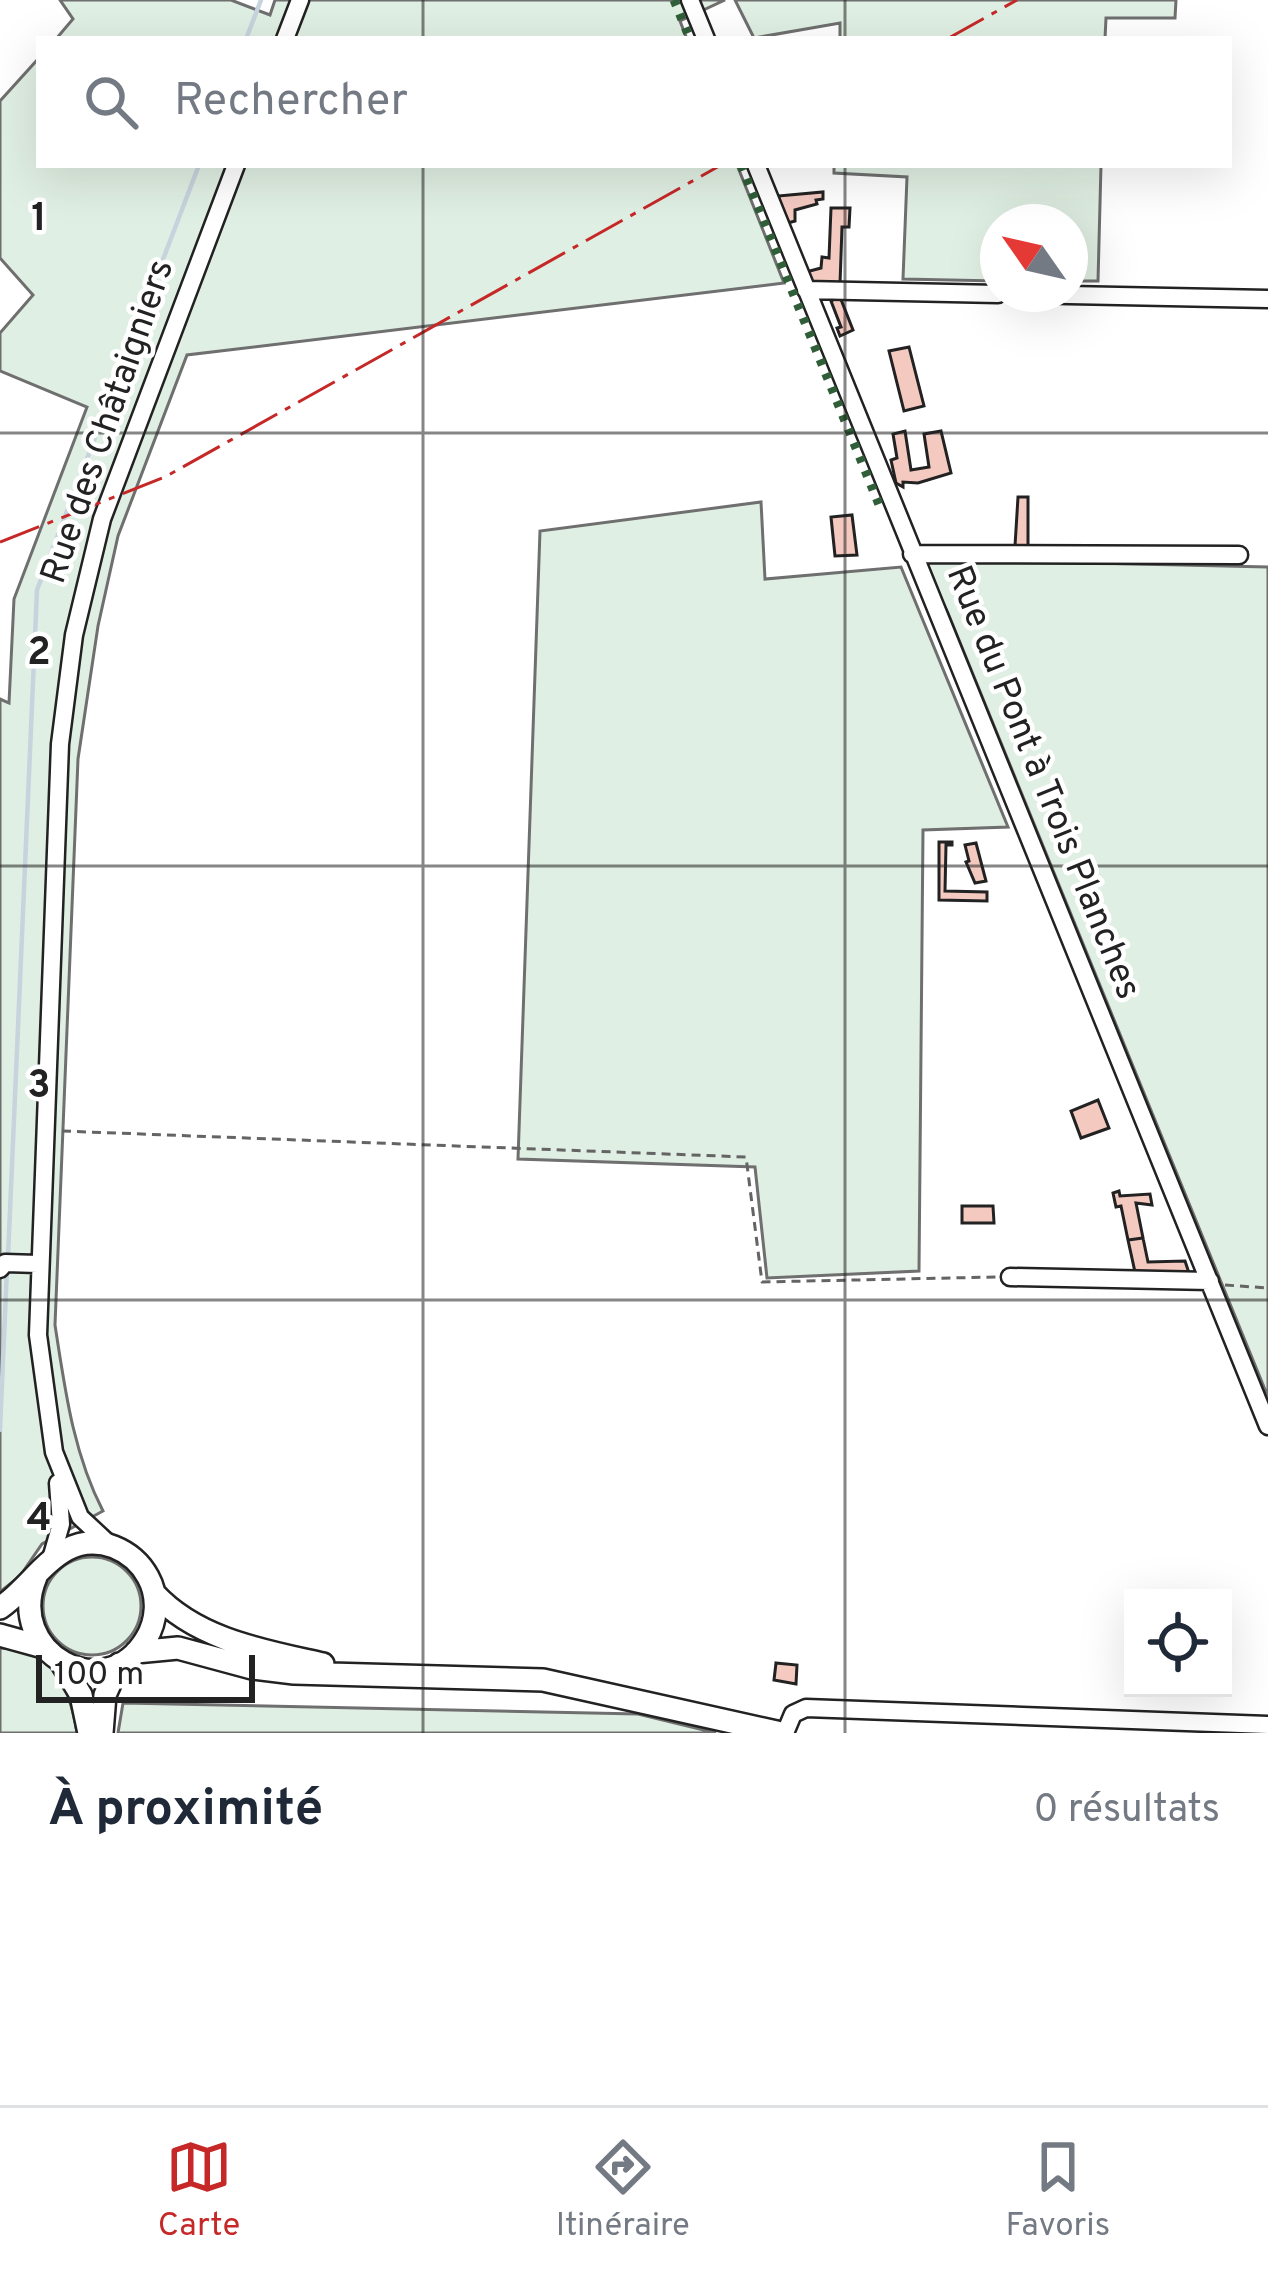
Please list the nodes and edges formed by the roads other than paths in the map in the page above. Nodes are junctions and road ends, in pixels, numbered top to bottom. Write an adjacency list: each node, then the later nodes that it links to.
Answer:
1 (300, 0): 3 (street)
2 (690, 0): 4 (street)
3 (286, 36)
4 (705, 36)
5 (235, 168): 13 (street, Rue des Châtaigniers)
6 (757, 168): 7 (street, Rue du Pont à Trois Planches)
7 (806, 290): 8 (street); 11 (street, Rue du Pont à Trois Planches)
8 (980, 294)
9 (1088, 295): 10 (street)
10 (1268, 299)
11 (912, 554): 12 (street); 15 (street, Rue du Pont à Trois Planches)
12 (1239, 555)
13 (16, 1264): 17 (street, Rue des Châtaigniers)
14 (1010, 1277): 15 (street)
15 (1211, 1283): 16 (street, Rue du Pont à Trois Planches)
16 (1268, 1426)
17 (54, 1452): 18 (street, Rue des Châtaigniers); 19 (street)
18 (114, 1547): 19 (main road); 21 (main road)
19 (51, 1559): 20 (main road)
20 (36, 1577): 22 (main road); 24 (main road)
21 (154, 1593): 25 (main road); 26 (main road)
22 (0, 1608)
23 (0, 1635): 24 (main road)
24 (52, 1654): 25 (main road); 28 (main road)
25 (127, 1658): 26 (main road); 29 (main road)
26 (371, 1673): 30 (main road)
27 (1268, 1725): 30 (street)
28 (89, 1733)
29 (102, 1733)
30 (783, 1733)

